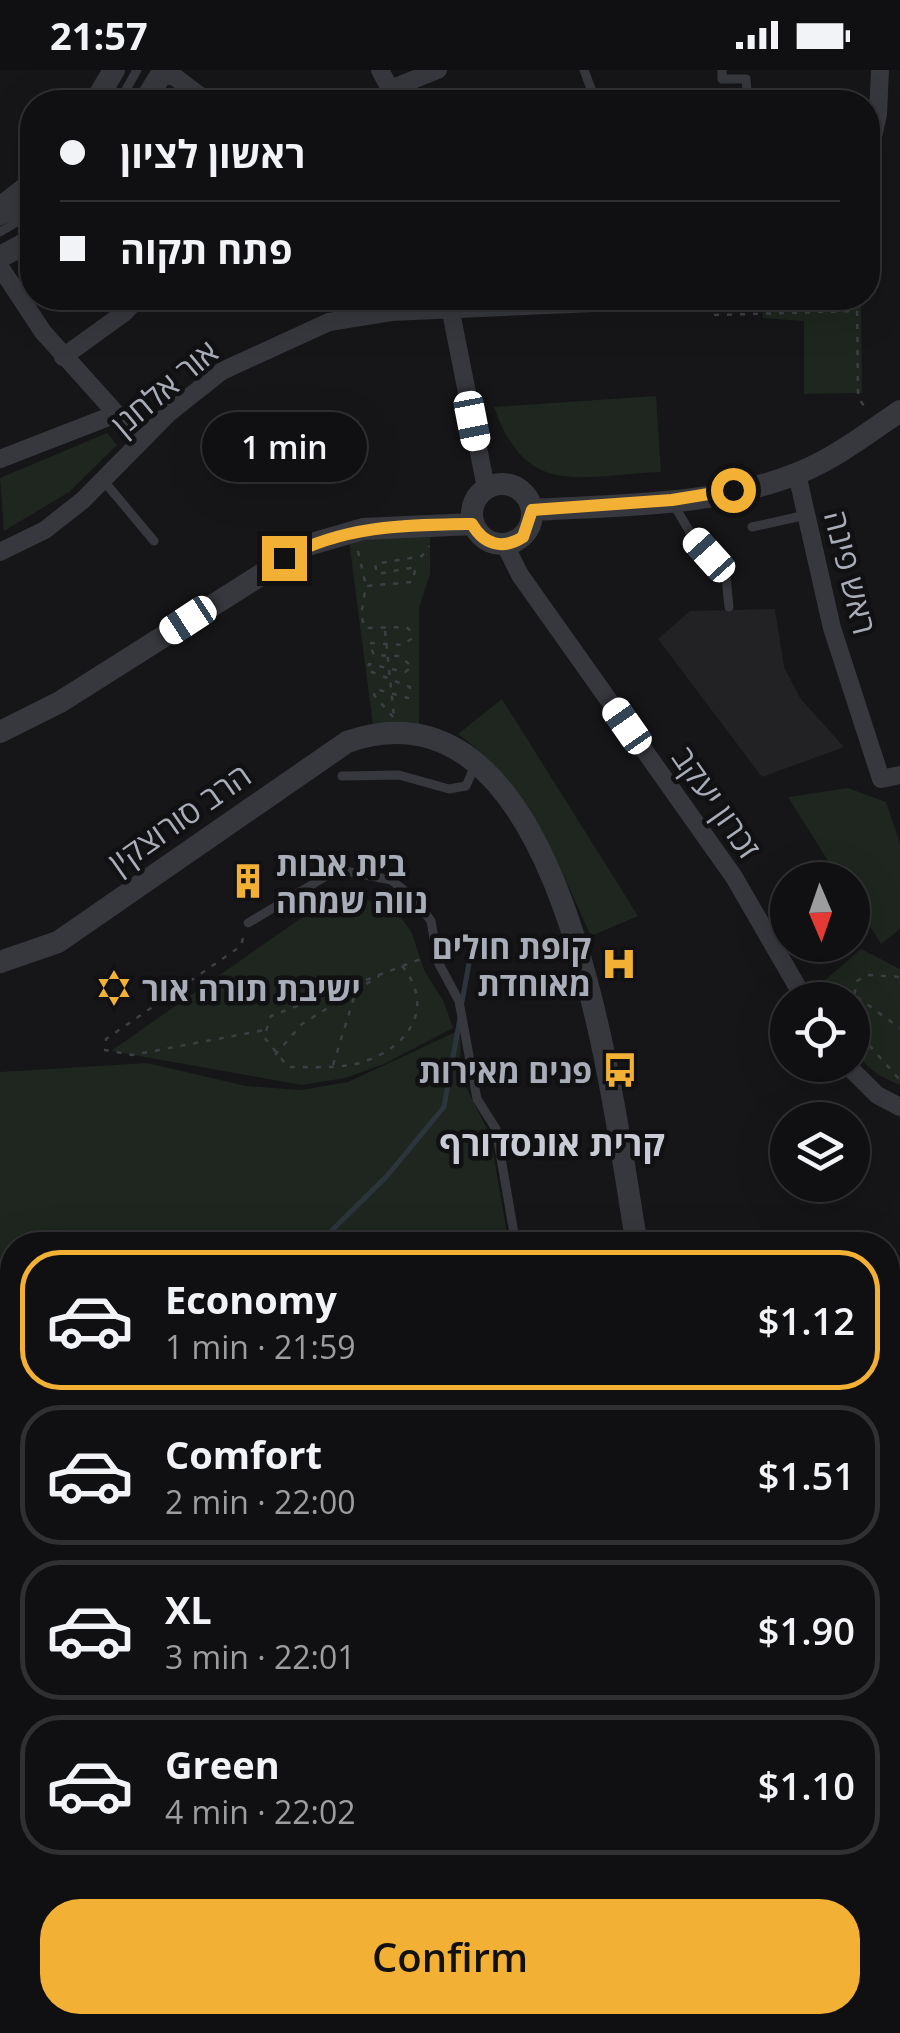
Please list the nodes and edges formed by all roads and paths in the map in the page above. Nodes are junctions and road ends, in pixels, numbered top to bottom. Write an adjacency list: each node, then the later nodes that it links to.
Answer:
1 (438, 70): 6 (street)
2 (722, 70): 7 (lane)
3 (160, 74): 4 (lane); 5 (street)
4 (136, 90)
5 (187, 90)
6 (404, 90)
7 (747, 90)
8 (20, 192): 9 (street)
9 (0, 208)
10 (0, 267): 11 (street)
11 (20, 295)
12 (31, 310): 17 (street)
13 (128, 310): 17 (street)
14 (403, 310): 20 (street, אור אלחנן)
15 (450, 310): 24 (street)
16 (857, 310): 19 (path)
17 (64, 357): 18 (street)
18 (116, 414): 20 (street); 21 (street)
19 (893, 416): 22 (street)
20 (141, 442): 23 (street, אור אלחנן)
21 (0, 459)
22 (797, 474): 25 (street); 27 (street, ראש פינה)
23 (102, 480): 31 (lane); 34 (street, אור אלחנן)
24 (486, 488): 26 (street); 28 (street)
25 (672, 500): 26 (street); 36 (lane)
26 (532, 510): 33 (street)
27 (806, 515): 29 (lane); 46 (street, ראש פינה)
28 (472, 524): 33 (street); 44 (street)
29 (752, 528)
30 (425, 539): 35 (path)
31 (154, 541)
32 (368, 544): 35 (path)
33 (505, 545): 54 (street, זכרון יעקב)
34 (0, 552)
35 (366, 586): 37 (path)
36 (729, 607)
37 (385, 629): 38 (path); 38 (path)
38 (386, 643): 39 (path); 39 (path)
39 (388, 656): 40 (path); 40 (path)
40 (389, 667): 41 (path); 41 (path)
41 (390, 681): 42 (path); 42 (path)
42 (392, 692): 43 (path); 43 (path)
43 (395, 726): 45 (street); 50 (street, הרב סורוצקין)
44 (0, 732)
45 (477, 761): 47 (lane); 67 (street)
46 (900, 775)
47 (342, 776)
48 (248, 923): 49 (lane); 59 (path)
49 (436, 953): 51 (path); 66 (lane)
50 (0, 962)
51 (402, 966): 52 (path); 62 (path)
52 (385, 973): 56 (path); 59 (path)
53 (900, 977): 55 (path)
54 (795, 982)
55 (857, 982)
56 (357, 990): 61 (path); 62 (path)
57 (870, 1006): 58 (path)
58 (900, 1028)
59 (266, 1030): 61 (path)
60 (870, 1046): 63 (path)
61 (274, 1055): 62 (path)
62 (333, 1066)
63 (900, 1080)
64 (865, 1082): 65 (street)
65 (900, 1108)
66 (514, 1232)
67 (634, 1232)

